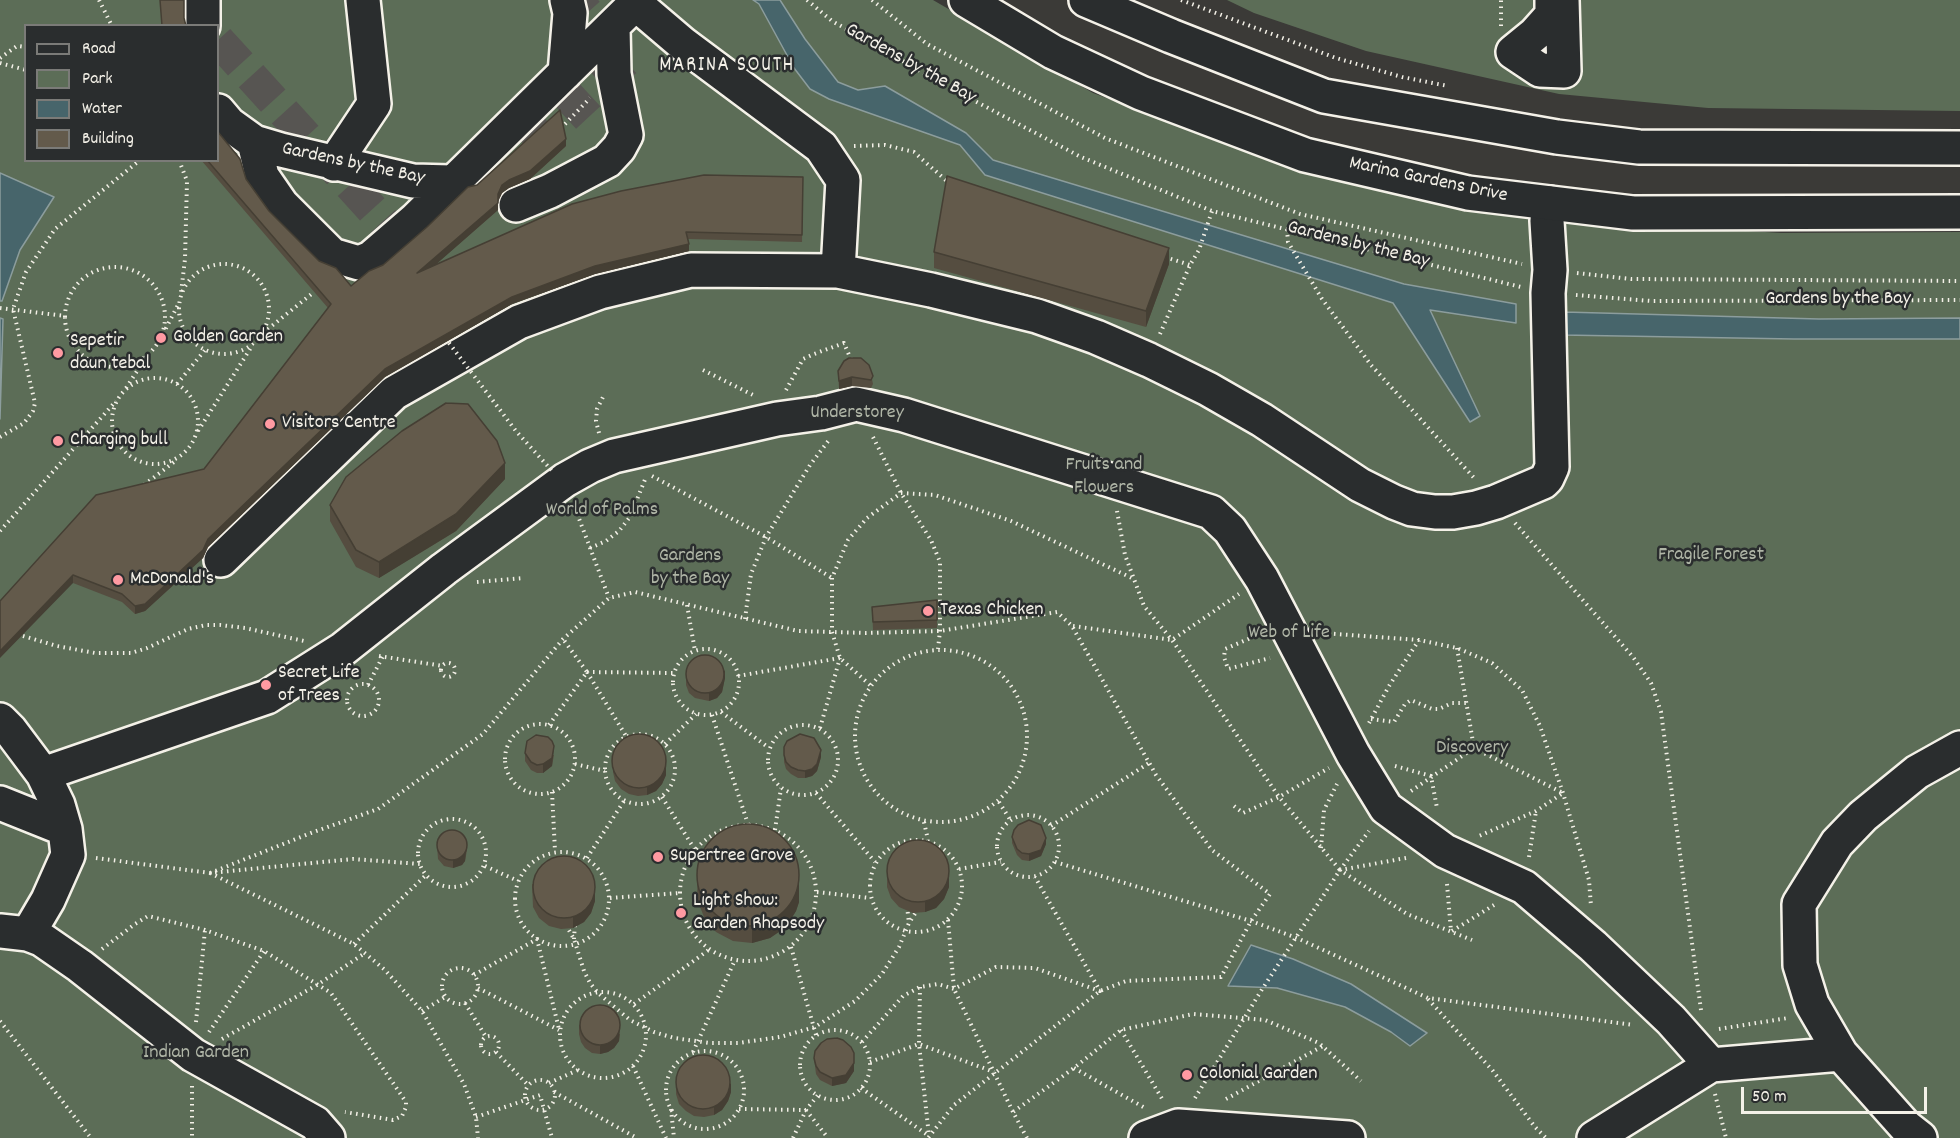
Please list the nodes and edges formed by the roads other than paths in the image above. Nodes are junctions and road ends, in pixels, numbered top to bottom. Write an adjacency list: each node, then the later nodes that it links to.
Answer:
1 (203, 0): 9 (street)
2 (363, 0): 15 (street)
3 (567, 0): 11 (street)
4 (966, 0): 17 (street, Marina Gardens Drive)
5 (1086, 0): 14 (street)
6 (1552, 0): 7 (street)
7 (1562, 0)
8 (637, 2): 10 (street, Gardens by the Bay); 20 (street)
9 (203, 24)
10 (613, 27): 11 (street, Gardens by the Bay); 18 (street)
11 (565, 73): 16 (street, Gardens by the Bay)
12 (219, 112): 13 (street, Gardens by the Bay)
13 (254, 142): 15 (street, Gardens by the Bay); 16 (street)
14 (1960, 148)
15 (334, 164): 16 (street, Gardens by the Bay)
16 (452, 182)
17 (1549, 203): 19 (street, Marina Gardens Drive); 20 (street)
18 (516, 205)
19 (1960, 212)
20 (838, 270): 21 (street)
21 (221, 560)
22 (0, 720): 24 (street)
23 (1960, 747): 28 (street)
24 (43, 774): 26 (street); 29 (street)
25 (0, 803): 26 (street)
26 (66, 842): 27 (street)
27 (14, 932): 30 (street)
28 (1841, 1054): 29 (street); 34 (street)
29 (1711, 1065): 33 (street)
30 (332, 1124)
31 (1146, 1138): 32 (street)
32 (1348, 1138)
33 (1594, 1138)
34 (1920, 1138)

